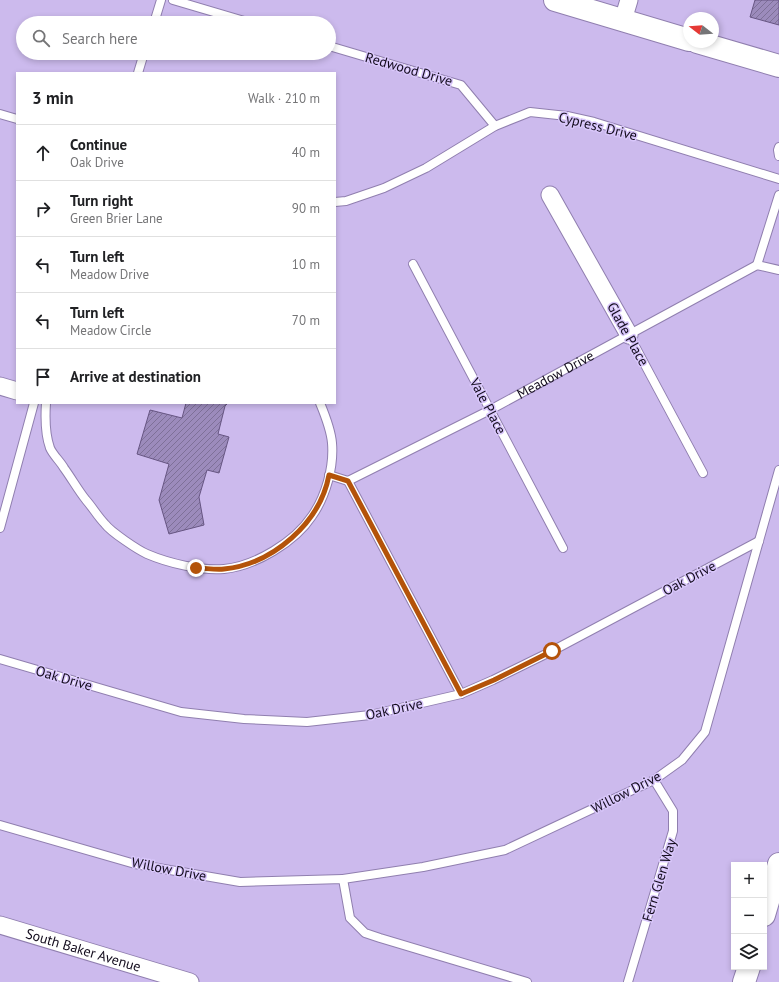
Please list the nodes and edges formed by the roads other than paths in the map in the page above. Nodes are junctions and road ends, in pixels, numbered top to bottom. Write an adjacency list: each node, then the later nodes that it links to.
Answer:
1 (161, 0): 5 (lane)
2 (173, 0): 6 (lane)
3 (555, 0): 4 (main road)
4 (626, 10): 7 (main road)
5 (156, 16)
6 (227, 16)
7 (683, 37)
8 (336, 48): 15 (lane, Redwood Drive)
9 (718, 48): 11 (main road)
10 (142, 60): 12 (lane)
11 (779, 66)
12 (138, 72)
13 (0, 114): 14 (lane)
14 (16, 119)
15 (495, 126): 18 (lane, Cypress Drive); 21 (lane, Cypress Drive)
16 (779, 147): 17 (lane)
17 (779, 156)
18 (779, 179)
19 (779, 194): 23 (lane)
20 (550, 195): 25 (street, Glade Place)
21 (336, 202)
22 (413, 264): 31 (lane, Vale Place)
23 (757, 265): 24 (lane); 25 (lane, Meadow Drive)
24 (779, 270)
25 (629, 335): 31 (lane, Meadow Drive); 33 (lane, Glade Place)
26 (0, 386): 27 (street)
27 (16, 391)
28 (34, 404): 36 (lane)
29 (46, 404): 34 (lane)
30 (320, 404): 34 (lane)
31 (490, 410): 35 (lane, Meadow Drive); 38 (lane, Vale Place)
32 (779, 470): 37 (lane, Willow Drive)
33 (703, 473)
34 (329, 475): 35 (lane)
35 (348, 481): 40 (lane)
36 (0, 528)
37 (758, 542): 40 (lane, Oak Drive); 41 (lane, Willow Drive)
38 (563, 548)
39 (0, 659): 40 (lane, Oak Drive)
40 (461, 694)
41 (654, 780): 44 (lane, Willow Drive); 50 (lane, Fern Glen Way)
42 (0, 825): 44 (lane, Willow Drive)
43 (779, 864): 45 (main road)
44 (343, 879): 49 (lane)
45 (767, 905)
46 (0, 925): 48 (street, South Baker Avenue)
47 (748, 970): 51 (main road)
48 (190, 982)
49 (527, 982)
50 (628, 982)
51 (744, 982)

